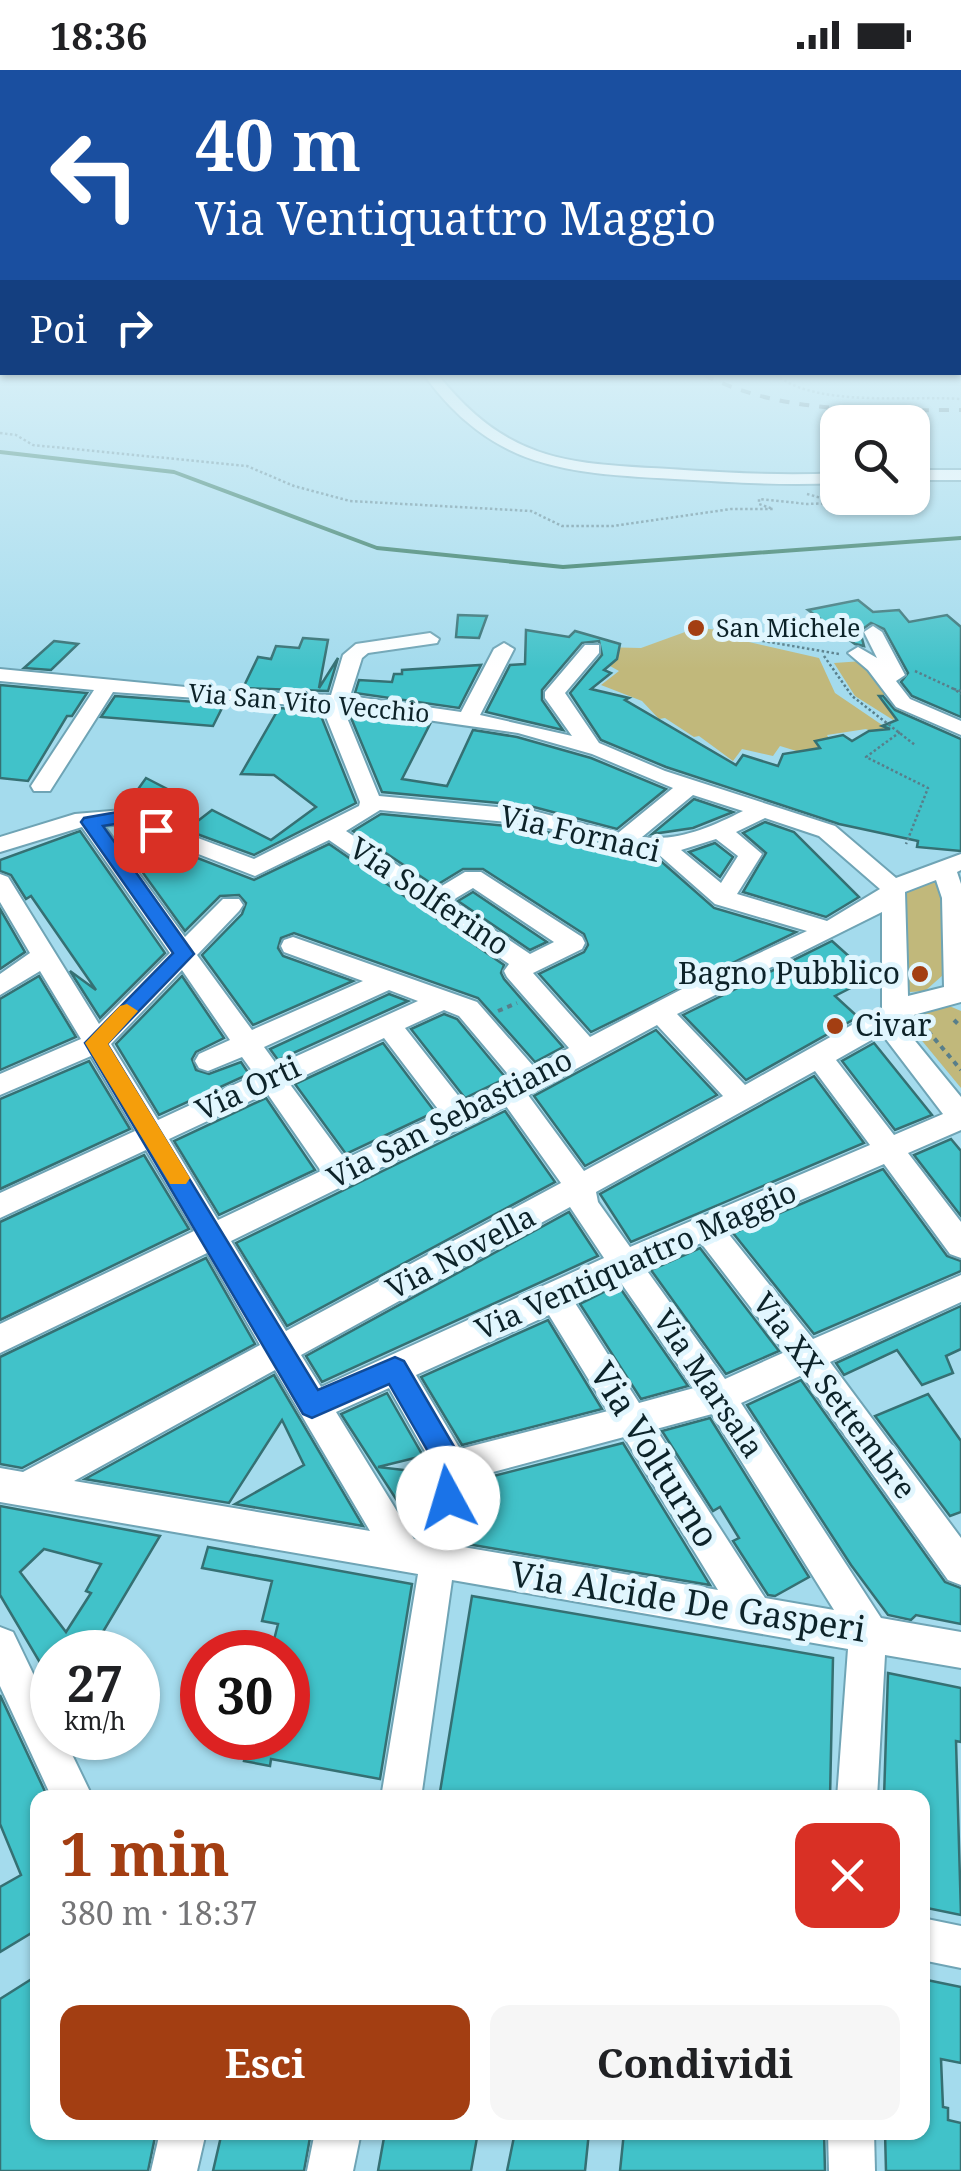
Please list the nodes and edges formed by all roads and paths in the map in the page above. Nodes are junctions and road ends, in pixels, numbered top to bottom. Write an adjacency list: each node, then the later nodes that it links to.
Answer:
1 (264, 473): 6 (path)
2 (665, 473): 5 (street)
3 (961, 474): 4 (street)
4 (930, 475)
5 (820, 479)
6 (820, 503)
7 (872, 632): 15 (street)
8 (728, 635): 13 (path)
9 (430, 640): 19 (street)
10 (504, 649): 20 (street)
11 (592, 649): 24 (street)
12 (858, 653): 13 (path); 15 (street)
13 (824, 654): 22 (path)
14 (0, 675): 16 (street, Via San Vito Vecchio)
15 (895, 681): 17 (path); 21 (street)
16 (108, 685): 19 (street, Via San Vito Vecchio); 25 (street)
17 (954, 689): 18 (path)
18 (961, 692)
19 (334, 701): 20 (street, Via San Vito Vecchio); 27 (street)
20 (468, 718): 24 (street, Via San Vito Vecchio)
21 (961, 729)
22 (900, 732): 23 (path); 33 (path)
23 (915, 745)
24 (591, 748): 26 (street, Via San Vito Vecchio)
25 (42, 786)
26 (690, 786): 28 (street, Via San Vito Vecchio); 32 (street)
27 (371, 802): 30 (street); 32 (street, Via Fornaci)
28 (762, 812): 31 (street); 38 (street, Via San Vito Vecchio)
29 (90, 822): 30 (street); 34 (street); 44 (street)
30 (330, 830): 40 (street, Via Solferino)
31 (720, 831): 35 (street); 39 (street)
32 (622, 842): 35 (street, Via Fornaci)
33 (906, 844)
34 (0, 845)
35 (664, 847): 39 (street, Via Fornaci)
36 (952, 865): 38 (street, Via San Sebastiano); 45 (street)
37 (0, 882): 46 (street)
38 (893, 888): 42 (street, Via San Sebastiano); 54 (street)
39 (722, 898): 42 (street, Via Fornaci)
40 (434, 902): 47 (street, Via Solferino); 47 (street)
41 (230, 906): 44 (street)
42 (828, 932): 53 (street, Via San Sebastiano)
43 (293, 946): 48 (street)
44 (184, 954): 59 (street); 60 (street)
45 (958, 954): 52 (street)
46 (44, 956): 49 (street); 59 (street)
47 (522, 968): 50 (street, Via Solferino)
48 (388, 980): 51 (street); 60 (street)
49 (0, 986)
50 (535, 995): 55 (path); 61 (street, Via Solferino)
51 (442, 1000): 55 (street); 56 (street, Via Orti)
52 (957, 1004): 54 (street, Via Novella); 57 (path)
53 (660, 1012): 61 (street, Via San Sebastiano); 68 (street)
54 (892, 1012): 62 (street, Via Novella); 70 (street)
55 (478, 1020): 67 (street, Via Marsala)
56 (388, 1024): 65 (street, Via Orti); 69 (street)
57 (961, 1027)
58 (928, 1030): 64 (path)
59 (96, 1043): 66 (street); 71 (street)
60 (248, 1043): 63 (street); 65 (street)
61 (587, 1051): 67 (street, Via San Sebastiano)
62 (819, 1057): 68 (street, Via Novella); 72 (street)
63 (208, 1061)
64 (961, 1070)
65 (273, 1078): 71 (street, Via Orti); 73 (street)
66 (0, 1086)
67 (520, 1086): 69 (street, Via San Sebastiano); 74 (street, Via Marsala)
68 (743, 1100): 74 (street, Via Novella)
69 (458, 1117): 73 (street, Via San Sebastiano)
70 (961, 1117): 72 (street, Via Ventiquattro Maggio)
71 (152, 1134): 75 (street, Via Orti); 77 (street)
72 (888, 1149): 76 (street, Via Ventiquattro Maggio); 78 (street)
73 (340, 1175): 77 (street, Via San Sebastiano)
74 (581, 1189): 79 (street, Via Marsala); 83 (street, Via Novella)
75 (0, 1206)
76 (706, 1227): 79 (street, Via Ventiquattro Maggio); 84 (street, Via XX Settembre)
77 (213, 1237): 82 (street, Via San Sebastiano); 83 (street)
78 (961, 1245)
79 (626, 1262): 81 (street, Via Ventiquattro Maggio); 86 (street, Via Marsala)
80 (961, 1288): 84 (street)
81 (556, 1298): 85 (street, Via Ventiquattro Maggio); 88 (street, Via Volturno)
82 (0, 1340)
83 (279, 1351): 87 (street); 90 (street, Via Novella)
84 (808, 1358): 86 (street); 93 (street, Via XX Settembre)
85 (395, 1369): 87 (street, Via Ventiquattro Maggio); 89 (street)
86 (719, 1397): 88 (street); 95 (street, Via Marsala)
87 (312, 1406): 91 (street)
88 (633, 1421): 89 (street); 94 (street, Via Volturno)
89 (452, 1467): 92 (street)
90 (13, 1487): 91 (street, Via Alcide De Gasperi)
91 (403, 1554): 92 (street, Via Alcide De Gasperi)
92 (439, 1561): 94 (street, Via Alcide De Gasperi); 99 (street)
93 (961, 1567)
94 (753, 1612): 95 (street, Via Alcide De Gasperi)
95 (868, 1632): 97 (street, Via Alcide De Gasperi); 100 (street)
96 (0, 1645): 98 (street)
97 (961, 1650)
98 (68, 1790)
99 (402, 1790)
100 (858, 1790)
101 (930, 1940): 102 (street)
102 (961, 1946)
103 (181, 2140): 106 (street)
104 (336, 2140): 107 (street)
105 (851, 2140): 108 (street)
106 (174, 2171)
107 (330, 2171)
108 (852, 2171)

